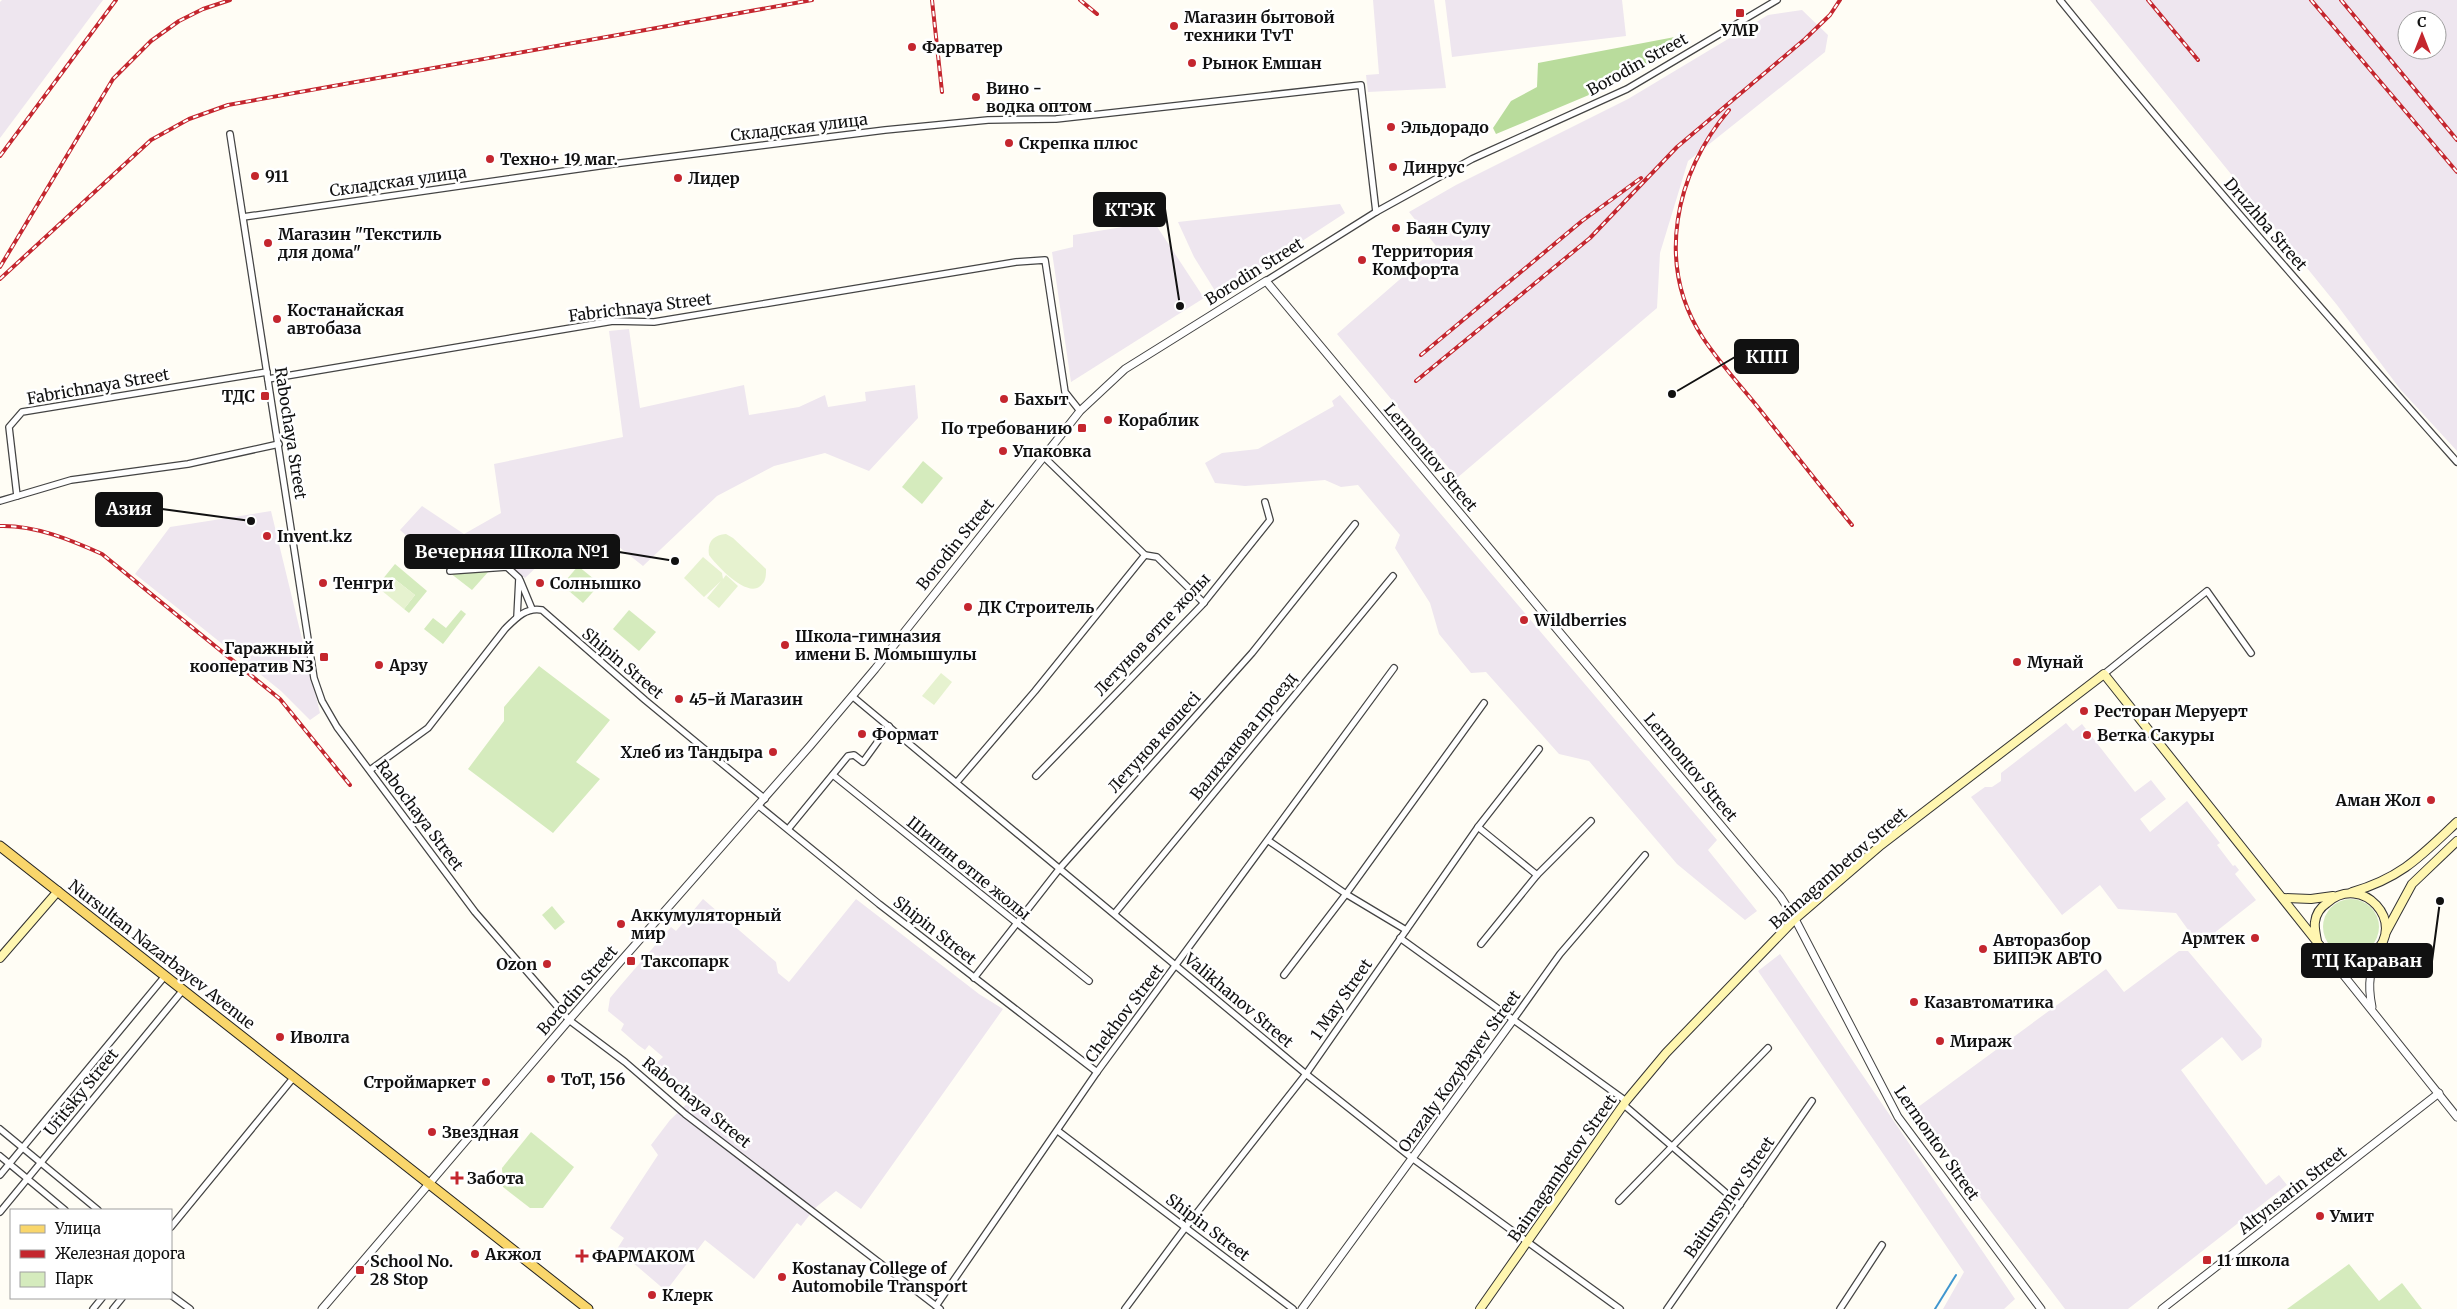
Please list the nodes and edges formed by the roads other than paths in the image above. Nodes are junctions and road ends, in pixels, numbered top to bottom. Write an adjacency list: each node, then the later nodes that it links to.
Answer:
1 (1777, 0): 4 (street, Borodin Street)
2 (2060, 0): 12 (street, Druzhba Street)
3 (230, 134): 5 (street, Rabochaya Street)
4 (1376, 212): 5 (street, Складская улица); 6 (street, Borodin Street)
5 (243, 217): 7 (street, Rabochaya Street)
6 (1266, 281): 9 (street, Borodin Street); 53 (street, Lermontov Street)
7 (267, 372): 8 (street, Rabochaya Street); 13 (street, Fabrichnaya Street)
8 (268, 378): 9 (street, Fabrichnaya Street); 10 (street, Rabochaya Street)
9 (1080, 411): 11 (street, Borodin Street)
10 (279, 444): 13 (street); 31 (street, Rabochaya Street)
11 (1044, 457): 17 (street); 27 (street, Borodin Street)
12 (2457, 462)
13 (17, 496): 14 (street)
14 (0, 501)
15 (1266, 502): 21 (street, Летунов өтпе жолы)
16 (1355, 524): 45 (street, Летунов көшесі)
17 (1145, 555): 21 (street); 34 (street)
18 (450, 571): 20 (street)
19 (1393, 576): 52 (street, Валиханова проезд)
20 (519, 578): 22 (street); 23 (street)
21 (1204, 603): 33 (street, Летунов өтпе жолы)
22 (532, 609): 23 (street); 35 (street, Shipin Street)
23 (517, 617): 31 (street)
24 (2251, 653): 26 (street, Baimagambetov Street)
25 (1394, 668): 41 (street, Chekhov Street)
26 (2104, 674): 51 (main road); 53 (main road, Baimagambetov Street)
27 (852, 696): 29 (street, Valikhanov Street); 35 (street, Borodin Street)
28 (1484, 703): 49 (street)
29 (889, 726): 32 (street); 34 (street, Valikhanov Street)
30 (1539, 749): 39 (street, 1 May Street)
31 (370, 770): 70 (street, Rabochaya Street)
32 (834, 775): 40 (street); 54 (street, Шипин өтпе жолы)
33 (1036, 776)
34 (957, 782): 45 (street, Valikhanov Street)
35 (765, 799): 36 (street, Borodin Street)
36 (760, 806): 40 (street, Shipin Street); 70 (street, Borodin Street)
37 (1590, 821): 46 (street)
38 (2457, 822): 48 (main road)
39 (1478, 826): 46 (street); 55 (street, 1 May Street)
40 (789, 828): 66 (street, Shipin Street)
41 (1269, 841): 49 (street); 63 (street, Chekhov Street)
42 (2457, 842): 56 (main road)
43 (0, 846): 47 (main road, Nursultan Nazarbayev Avenue)
44 (1645, 855): 71 (street, Orazaly Kozybayev Street)
45 (1060, 868): 52 (street, Valikhanov Street); 54 (street, Летунов көшесі)
46 (1537, 874): 59 (street)
47 (58, 891): 62 (main road); 65 (main road, Nursultan Nazarbayev Avenue)
48 (2351, 892): 50 (main road); 56 (main road)
49 (1346, 894): 55 (street); 64 (street)
50 (2334, 896): 51 (main road); 58 (main road)
51 (2283, 898): 58 (main road)
52 (1115, 913): 63 (street, Valikhanov Street)
53 (1795, 919): 78 (main road, Baimagambetov Street); 116 (street, Lermontov Street)
54 (1016, 924): 66 (street, Летунов көшесі); 67 (street, Шипин өтпе жолы)
55 (1406, 930): 57 (street, 1 May Street)
56 (2386, 932): 60 (main road)
57 (1400, 938): 71 (street); 74 (street, 1 May Street)
58 (2317, 941): 61 (main road)
59 (1481, 944)
60 (2381, 948): 61 (main road); 69 (street)
61 (2329, 957): 69 (street)
62 (0, 958)
63 (1176, 966): 73 (street, Chekhov Street); 74 (street, Valikhanov Street)
64 (1284, 975)
65 (165, 976): 68 (main road, Nursultan Nazarbayev Avenue); 83 (street, Uritsky Street)
66 (974, 978): 73 (street, Shipin Street)
67 (1089, 981)
68 (183, 990): 75 (main road, Nursultan Nazarbayev Avenue); 87 (street, Uritsky Street)
69 (2373, 1010): 76 (street)
70 (569, 1020): 90 (street, Borodin Street); 103 (street, Rabochaya Street)
71 (1513, 1020): 78 (street); 85 (street, Orazaly Kozybayev Street)
72 (1768, 1048): 82 (street)
73 (1096, 1072): 81 (street, Chekhov Street)
74 (1306, 1074): 85 (street, Valikhanov Street); 97 (street, 1 May Street)
75 (294, 1077): 90 (main road, Nursultan Nazarbayev Avenue); 96 (street)
76 (2439, 1093): 79 (street); 117 (street, Altynsarin Street)
77 (1812, 1101): 92 (street, Baitursynov Street)
78 (1625, 1103): 82 (street); 98 (main road, Baimagambetov Street)
79 (2457, 1117)
80 (0, 1129): 83 (street)
81 (1058, 1130): 97 (street, Shipin Street); 103 (street, Chekhov Street)
82 (1671, 1145): 91 (street); 92 (street)
83 (22, 1148): 86 (street, Uritsky Street); 87 (street)
84 (0, 1156): 86 (street)
85 (1412, 1158): 98 (street, Valikhanov Street); 111 (street, Orazaly Kozybayev Street)
86 (9, 1164): 88 (street, Uritsky Street); 89 (street)
87 (41, 1164): 89 (street, Uritsky Street); 94 (street)
88 (0, 1175)
89 (27, 1179): 93 (street); 95 (street, Uritsky Street)
90 (430, 1184): 107 (street, Borodin Street); 108 (main road, Nursultan Nazarbayev Avenue)
91 (1619, 1201)
92 (1740, 1205): 114 (street, Baitursynov Street)
93 (64, 1209)
94 (97, 1209)
95 (0, 1212)
96 (172, 1226)
97 (1185, 1228): 109 (street, 1 May Street); 110 (street, Shipin Street)
98 (1527, 1240): 112 (main road, Baimagambetov Street); 113 (street, Valikhanov Street)
99 (1882, 1246): 115 (street)
100 (172, 1296): 106 (street)
101 (101, 1299): 104 (street)
102 (121, 1299): 105 (street)
103 (938, 1307)
104 (93, 1309)
105 (113, 1309)
106 (190, 1309)
107 (322, 1309)
108 (588, 1309)
109 (1125, 1309)
110 (1294, 1309)
111 (1302, 1309)
112 (1480, 1309)
113 (1620, 1309)
114 (1667, 1309)
115 (1840, 1309)
116 (2041, 1309)
117 (2162, 1309)

